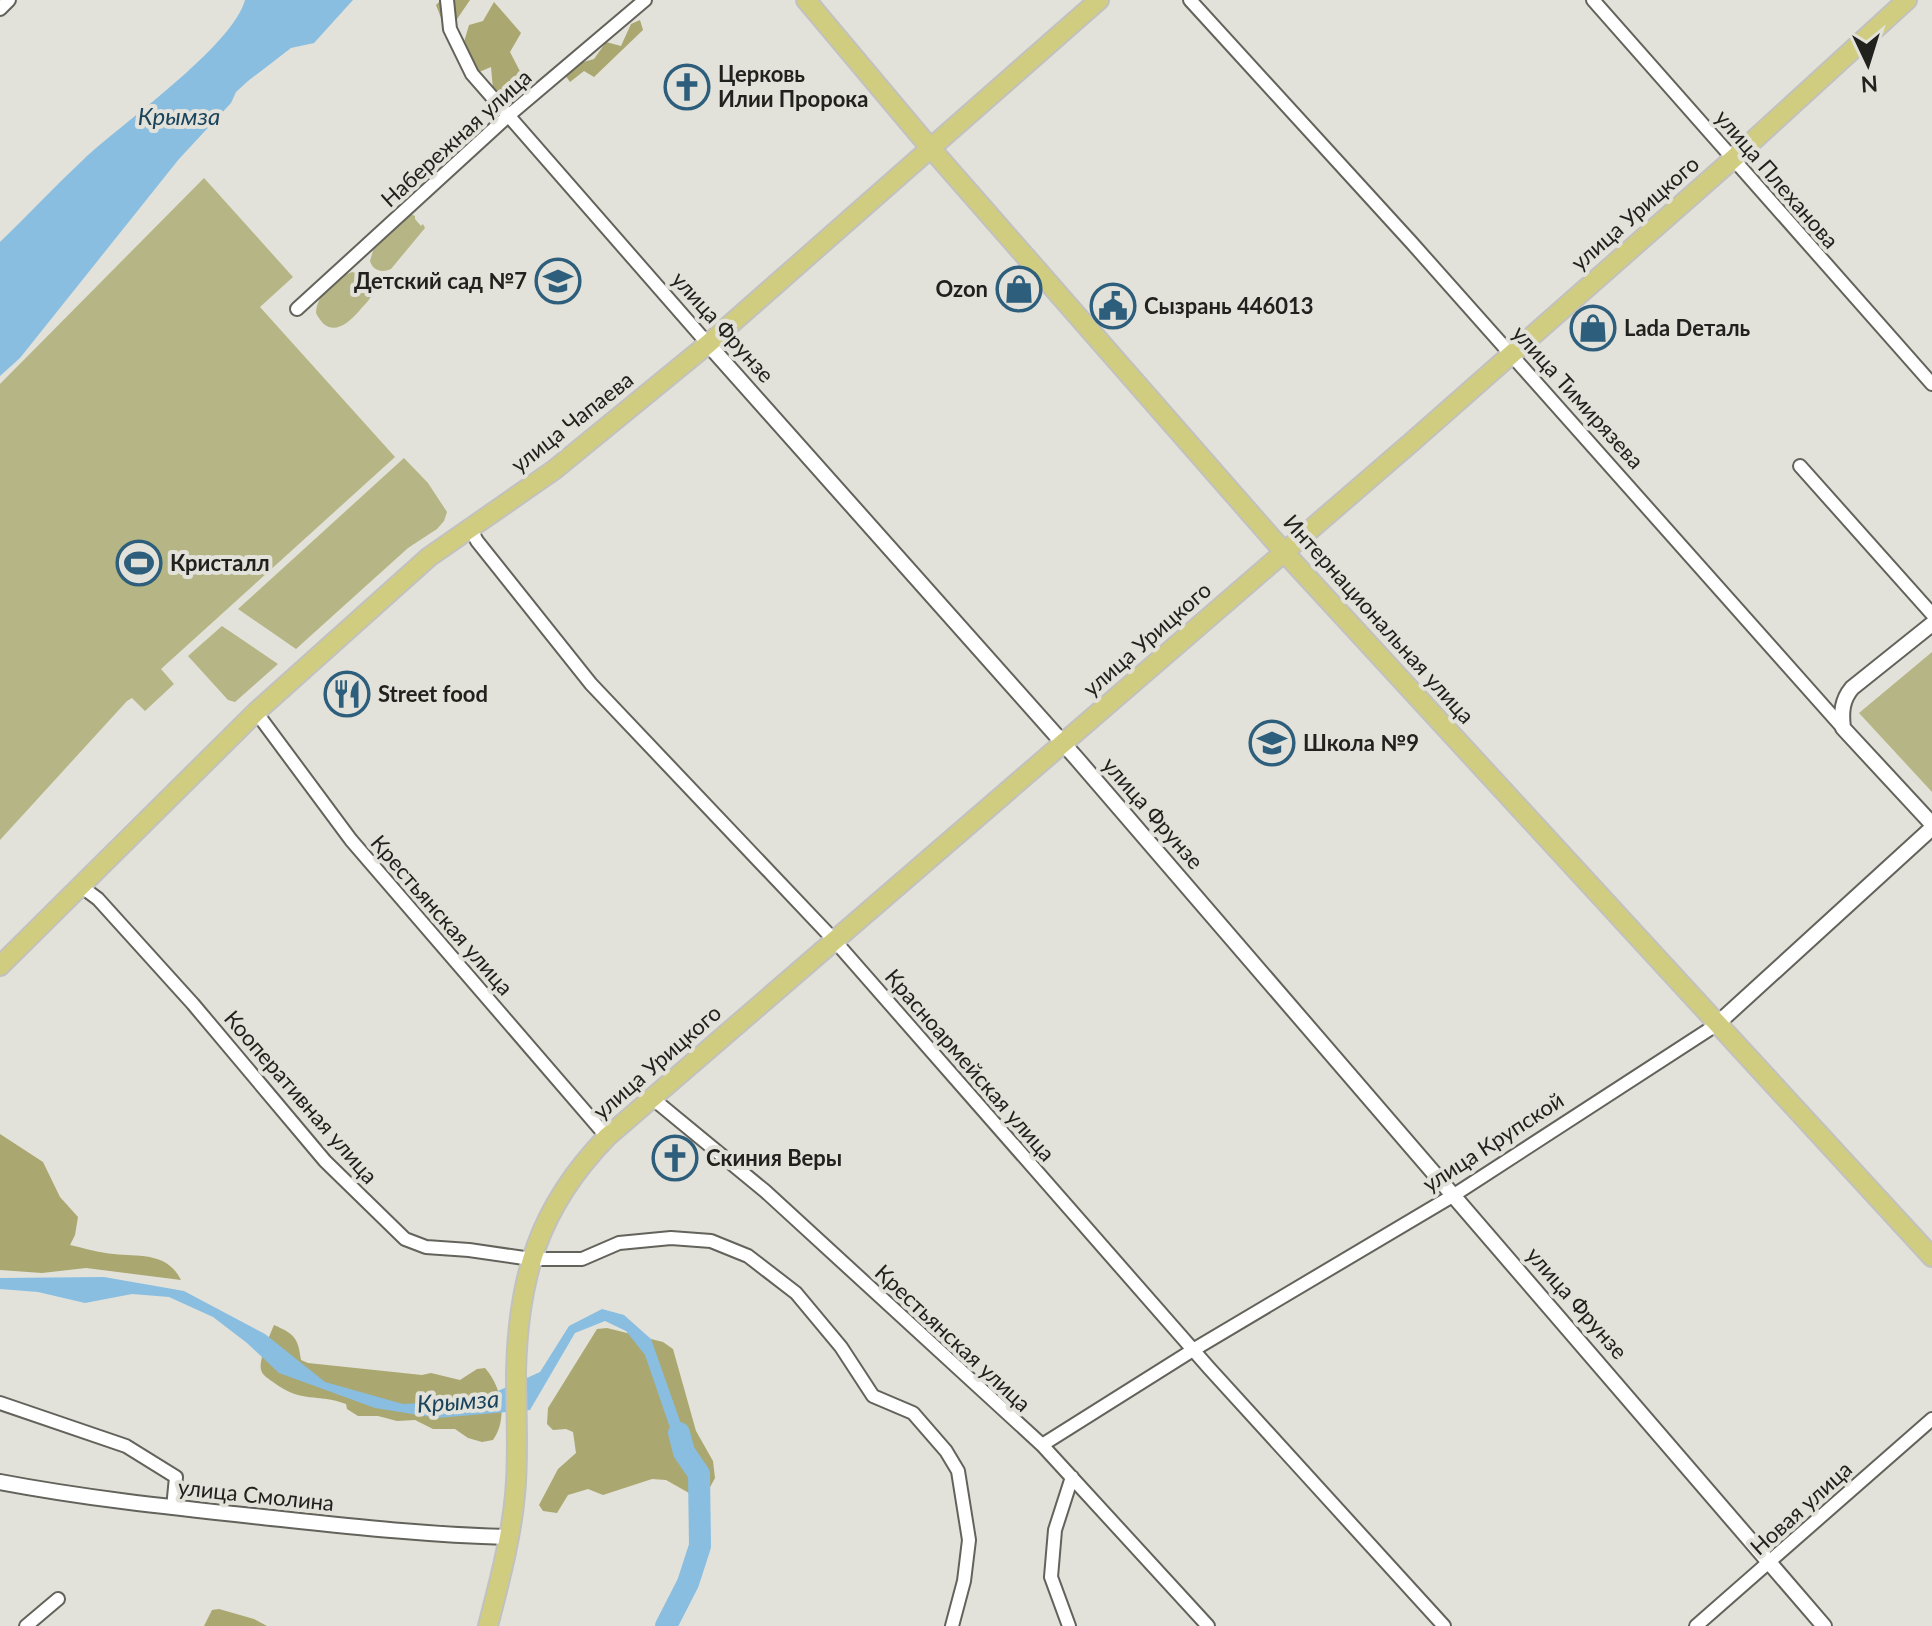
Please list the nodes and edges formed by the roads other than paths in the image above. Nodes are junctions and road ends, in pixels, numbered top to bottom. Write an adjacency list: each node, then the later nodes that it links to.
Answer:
1 (9, 0): 9 (street)
2 (447, 0): 10 (street, улица Фрунзе)
3 (645, 0): 10 (street, Набережная улица)
4 (806, 0): 11 (main road, Интернациональная улица)
5 (1099, 0): 11 (main road, улица Чапаева)
6 (1190, 0): 15 (street, улица Тимирязева)
7 (1593, 0): 12 (street, улица Плеханова)
8 (1907, 0): 12 (main road, улица Урицкого)
9 (0, 9)
10 (508, 116): 13 (street, Набережная улица); 14 (street, улица Фрунзе)
11 (930, 147): 14 (main road, улица Чапаева); 19 (main road, Интернациональная улица)
12 (1733, 159): 15 (main road, улица Урицкого); 16 (street, улица Плеханова)
13 (297, 309)
14 (708, 344): 18 (main road, улица Чапаева); 24 (street, улица Фрунзе)
15 (1511, 354): 19 (main road, улица Урицкого); 23 (street, улица Тимирязева)
16 (1932, 384)
17 (1800, 466): 20 (street)
18 (470, 528): 22 (main road, улица Чапаева); 27 (street, Красноармейская улица)
19 (1284, 552): 24 (main road, улица Урицкого); 29 (main road, Интернациональная улица)
20 (1932, 614)
21 (1932, 624): 23 (street)
22 (256, 712): 26 (main road, улица Чапаева); 31 (street, Крестьянская улица)
23 (1843, 728): 25 (street, улица Тимирязева)
24 (1064, 744): 27 (main road, улица Урицкого); 32 (street, улица Фрунзе)
25 (1932, 826): 29 (street, улица Крупской)
26 (82, 887): 28 (main road, улица Чапаева); 34 (street, Кооперативная улица)
27 (834, 940): 30 (main road, улица Урицкого); 35 (street, Красноармейская улица)
28 (0, 966)
29 (1716, 1025): 32 (street, улица Крупской); 33 (main road, Интернациональная улица)
30 (652, 1098): 31 (main road, улица Урицкого); 38 (street, Крестьянская улица)
31 (607, 1137): 34 (main road, улица Урицкого)
32 (1454, 1195): 35 (street, улица Крупской); 43 (street, улица Фрунзе)
33 (1932, 1257)
34 (531, 1259): 42 (main road, улица Урицкого); 48 (street, Кооперативная улица)
35 (1193, 1350): 38 (street, улица Крупской); 50 (street, Красноармейская улица)
36 (0, 1403): 41 (street)
37 (1932, 1419): 43 (street, Новая улица)
38 (1042, 1445): 39 (street, Крестьянская улица)
39 (1072, 1477): 45 (street); 49 (street, Крестьянская улица)
40 (0, 1482): 41 (street, улица Смолина)
41 (173, 1508): 42 (street, улица Смолина)
42 (508, 1537): 47 (main road, улица Урицкого)
43 (1771, 1562): 51 (street, Новая улица); 52 (street, улица Фрунзе)
44 (58, 1599): 46 (street)
45 (1069, 1623)
46 (26, 1626)
47 (488, 1626)
48 (952, 1626)
49 (1208, 1626)
50 (1444, 1626)
51 (1696, 1626)
52 (1824, 1626)

